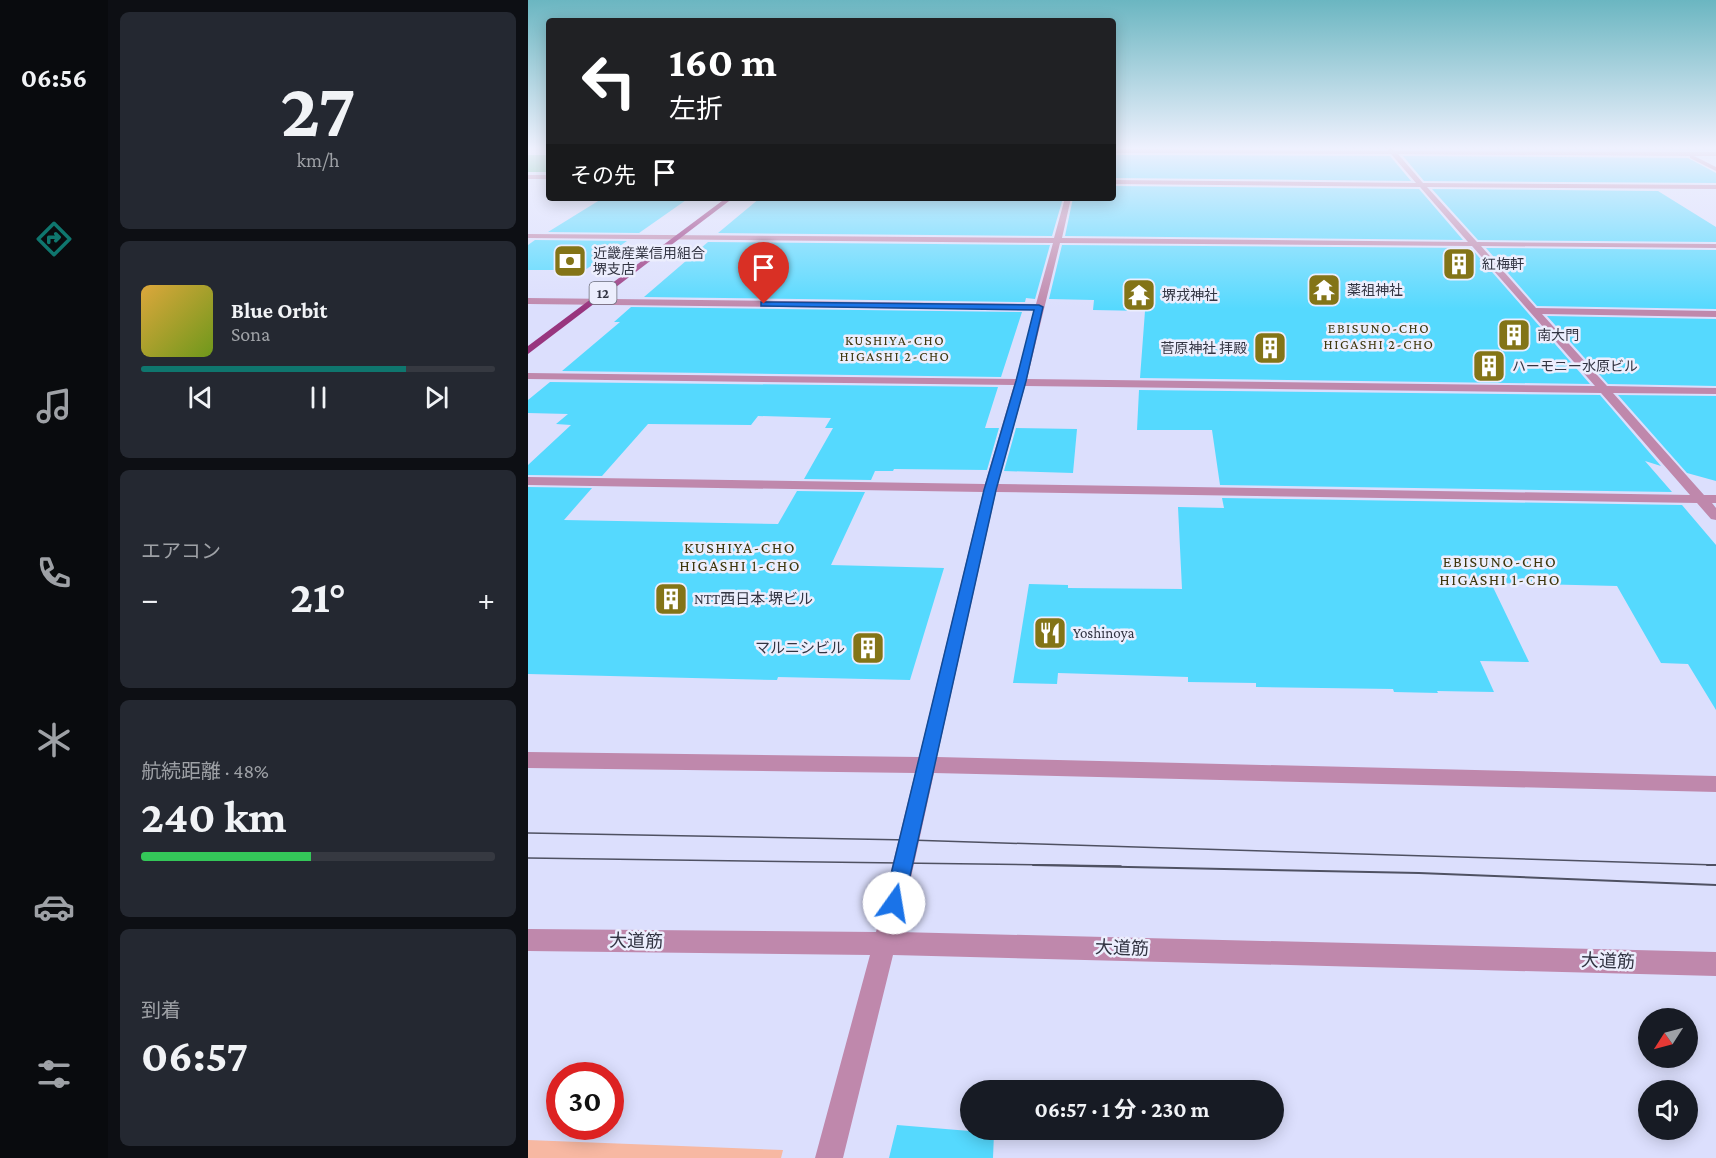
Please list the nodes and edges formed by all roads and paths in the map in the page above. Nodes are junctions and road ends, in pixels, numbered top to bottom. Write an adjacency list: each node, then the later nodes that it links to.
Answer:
1 (726, 201): 5 (main road, 12)
2 (1067, 201): 6 (street)
3 (1436, 201): 7 (street)
4 (528, 236): 5 (street)
5 (679, 237): 6 (street); 10 (main road, 12)
6 (1056, 240): 7 (street); 11 (street)
7 (1474, 244): 8 (street); 12 (street)
8 (1716, 246)
9 (528, 301): 10 (street)
10 (591, 302): 11 (street); 14 (main road, 12)
11 (1039, 307): 16 (street)
12 (1536, 311): 13 (street); 17 (street)
13 (1716, 314)
14 (528, 351)
15 (528, 376): 16 (street)
16 (1021, 381): 17 (street); 20 (street)
17 (1604, 390): 18 (street); 21 (street)
18 (1716, 391)
19 (528, 482): 20 (street)
20 (990, 490): 21 (street); 25 (street)
21 (1701, 498): 22 (street); 23 (street)
22 (1716, 499)
23 (1716, 516)
24 (528, 760): 25 (street)
25 (926, 765): 26 (street); 28 (street)
26 (1716, 784)
27 (528, 940): 28 (street, 大道筋)
28 (885, 943): 29 (street, 大道筋); 30 (street)
29 (1716, 964)
30 (830, 1158)

